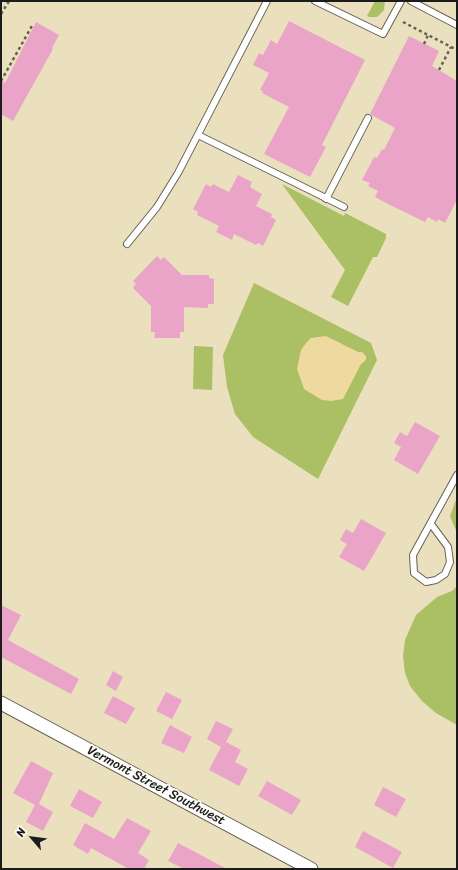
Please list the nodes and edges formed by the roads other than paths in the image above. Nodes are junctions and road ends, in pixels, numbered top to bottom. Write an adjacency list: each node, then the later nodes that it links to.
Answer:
1 (267, 1): 7 (lane)
2 (316, 1): 3 (lane)
3 (401, 1)
4 (411, 1): 5 (lane)
5 (457, 25)
6 (368, 118): 8 (lane)
7 (198, 135): 8 (lane); 10 (lane)
8 (326, 198): 9 (lane)
9 (344, 208)
10 (127, 244)
11 (457, 475): 12 (lane)
12 (431, 524): 12 (lane)
13 (1, 703): 14 (street, Vermont Street Southwest)
14 (308, 868)

